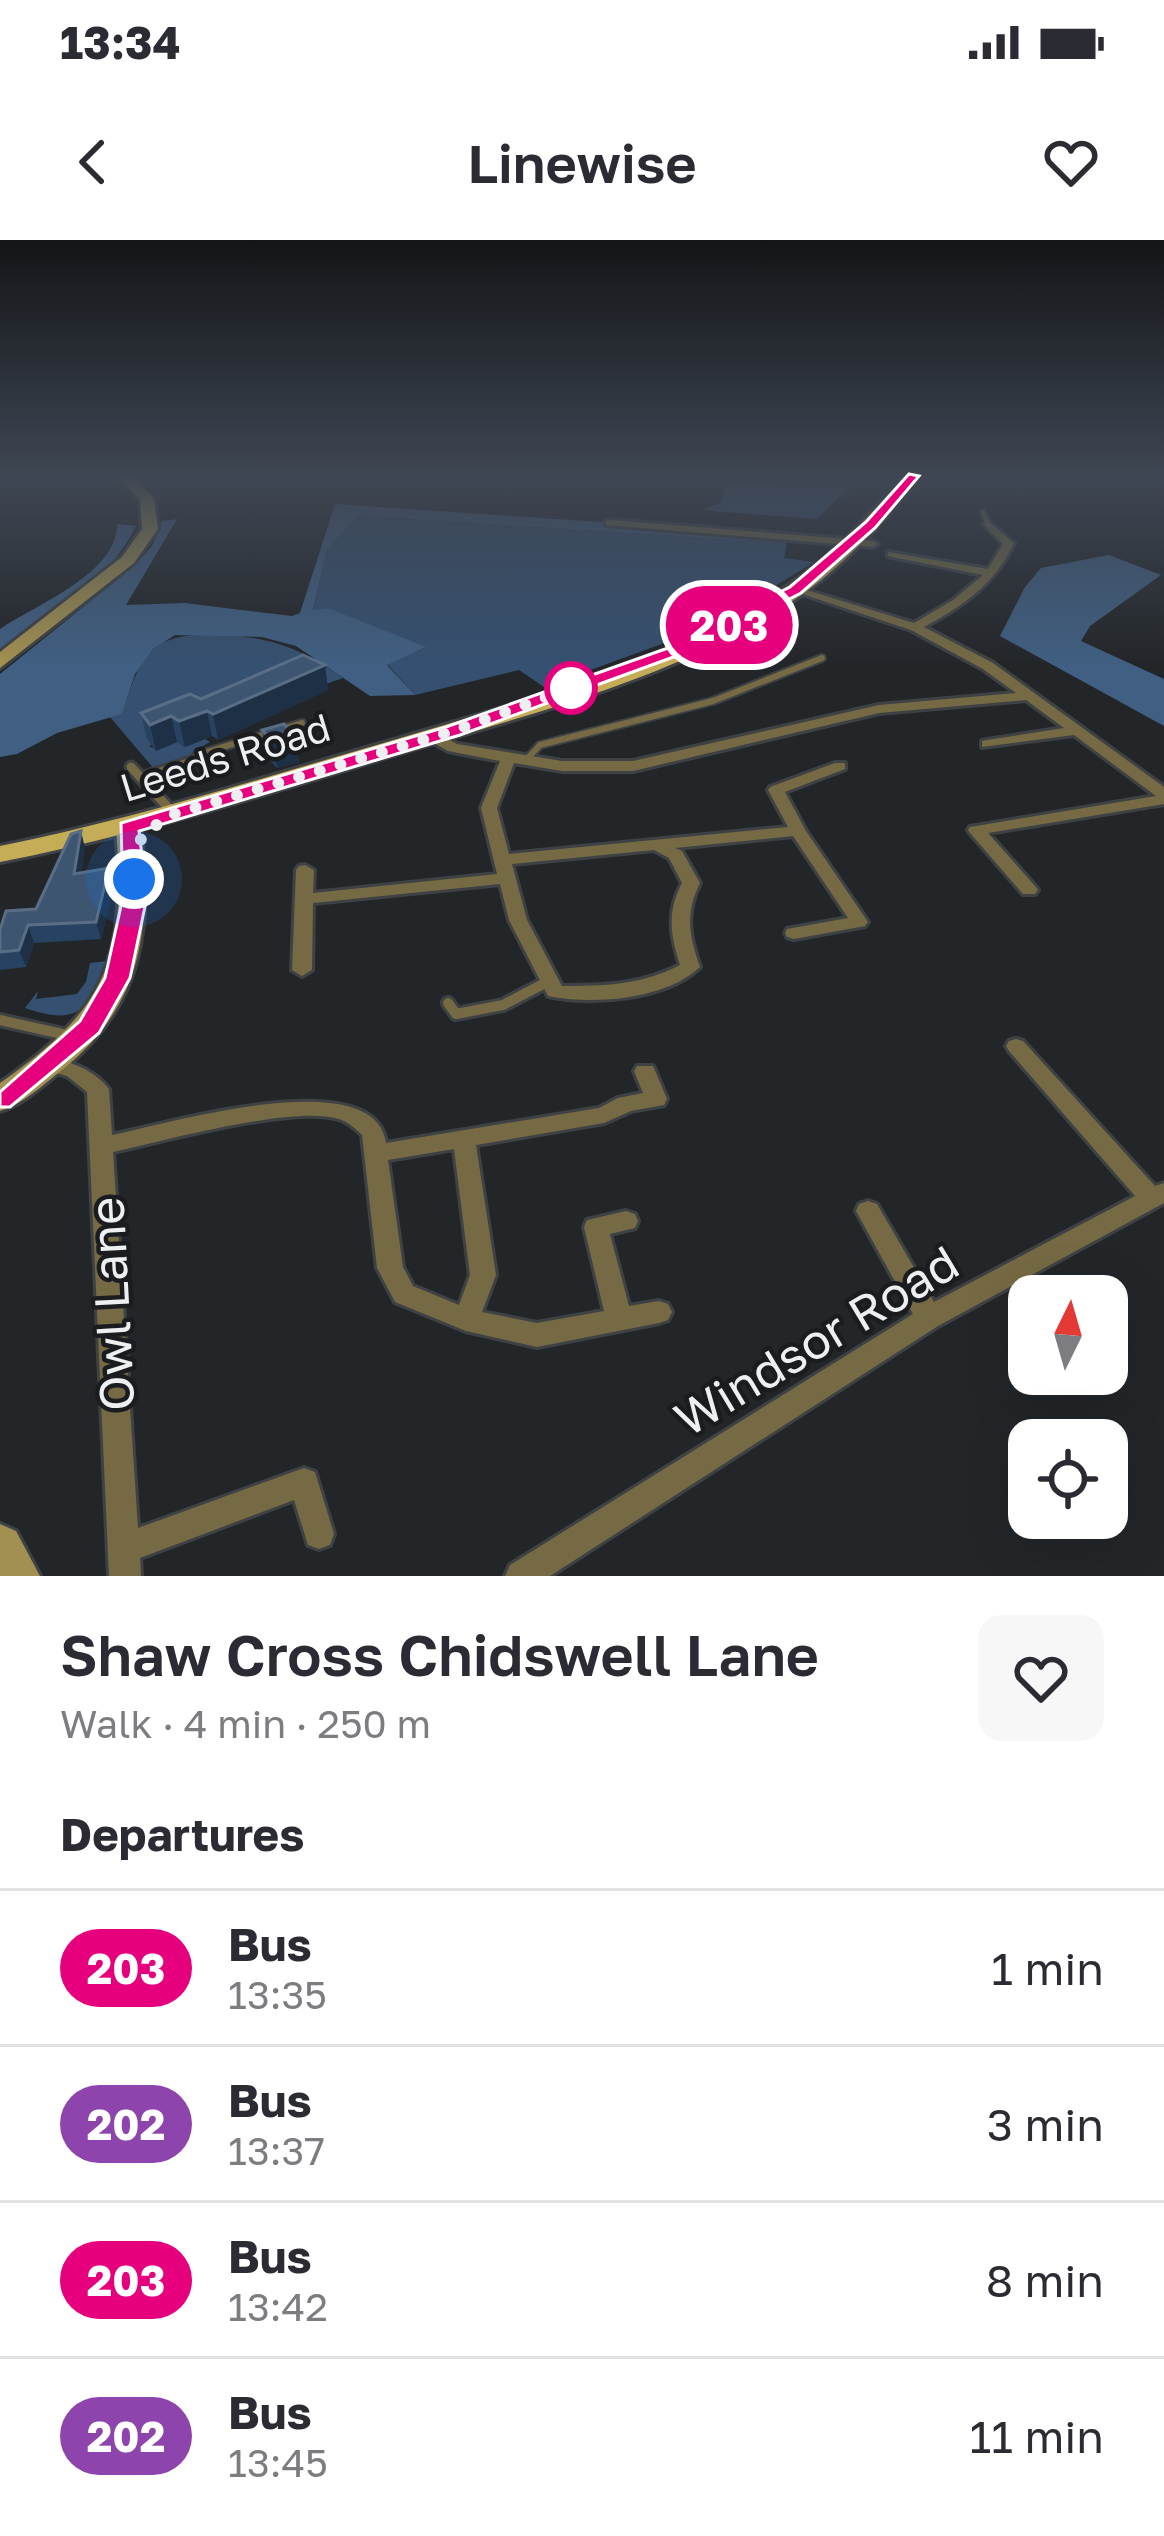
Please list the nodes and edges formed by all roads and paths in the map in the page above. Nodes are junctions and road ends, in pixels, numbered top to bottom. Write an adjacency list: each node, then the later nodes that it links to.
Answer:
1 (143, 538): 12 (main road)
2 (815, 538): 6 (street)
3 (867, 538): 6 (main road, Leeds Road)
4 (868, 538): 6 (main road, Leeds Road)
5 (1005, 538): 8 (street)
6 (864, 542): 9 (main road, Leeds Road)
7 (892, 554): 8 (street)
8 (989, 573): 10 (street)
9 (805, 594): 10 (street); 16 (main road, Leeds Road)
10 (915, 627): 13 (street)
11 (822, 658): 18 (lane)
12 (0, 662)
13 (1029, 696): 15 (street); 18 (street)
14 (302, 723): 21 (lane)
15 (1078, 730): 17 (street); 22 (street)
16 (433, 736): 18 (street); 23 (main road, Leeds Road)
17 (987, 744)
18 (517, 759): 28 (street)
19 (840, 766): 24 (street)
20 (131, 767): 21 (lane)
21 (142, 778): 23 (lane)
22 (1164, 796): 30 (street)
23 (174, 814): 25 (main road, Leeds Road)
24 (798, 831): 26 (street); 32 (street)
25 (130, 840): 27 (main road, Leeds Road); 37 (main road)
26 (656, 845): 28 (street); 34 (street)
27 (0, 854)
28 (506, 869): 31 (street); 34 (street)
29 (305, 870): 31 (street)
30 (1029, 890)
31 (304, 899): 33 (street)
32 (794, 933)
33 (302, 970)
34 (550, 981): 35 (lane)
35 (448, 1003)
36 (0, 1020): 37 (lane)
37 (78, 1038): 39 (main road)
38 (1016, 1046): 45 (street)
39 (49, 1064): 41 (main road); 43 (street, Owl Lane)
40 (645, 1071): 42 (street)
41 (0, 1100)
42 (464, 1142): 44 (street); 50 (street)
43 (104, 1145): 44 (street); 54 (street, Owl Lane)
44 (379, 1154): 50 (street)
45 (1157, 1195): 49 (street, Windsor Road)
46 (868, 1211): 49 (street)
47 (626, 1221): 51 (street)
48 (659, 1312): 51 (street)
49 (929, 1318): 56 (street, Windsor Road)
50 (466, 1320): 51 (street)
51 (619, 1320)
52 (320, 1534): 54 (street)
53 (0, 1547): 55 (main road)
54 (124, 1563)
55 (16, 1576)
56 (521, 1576)

